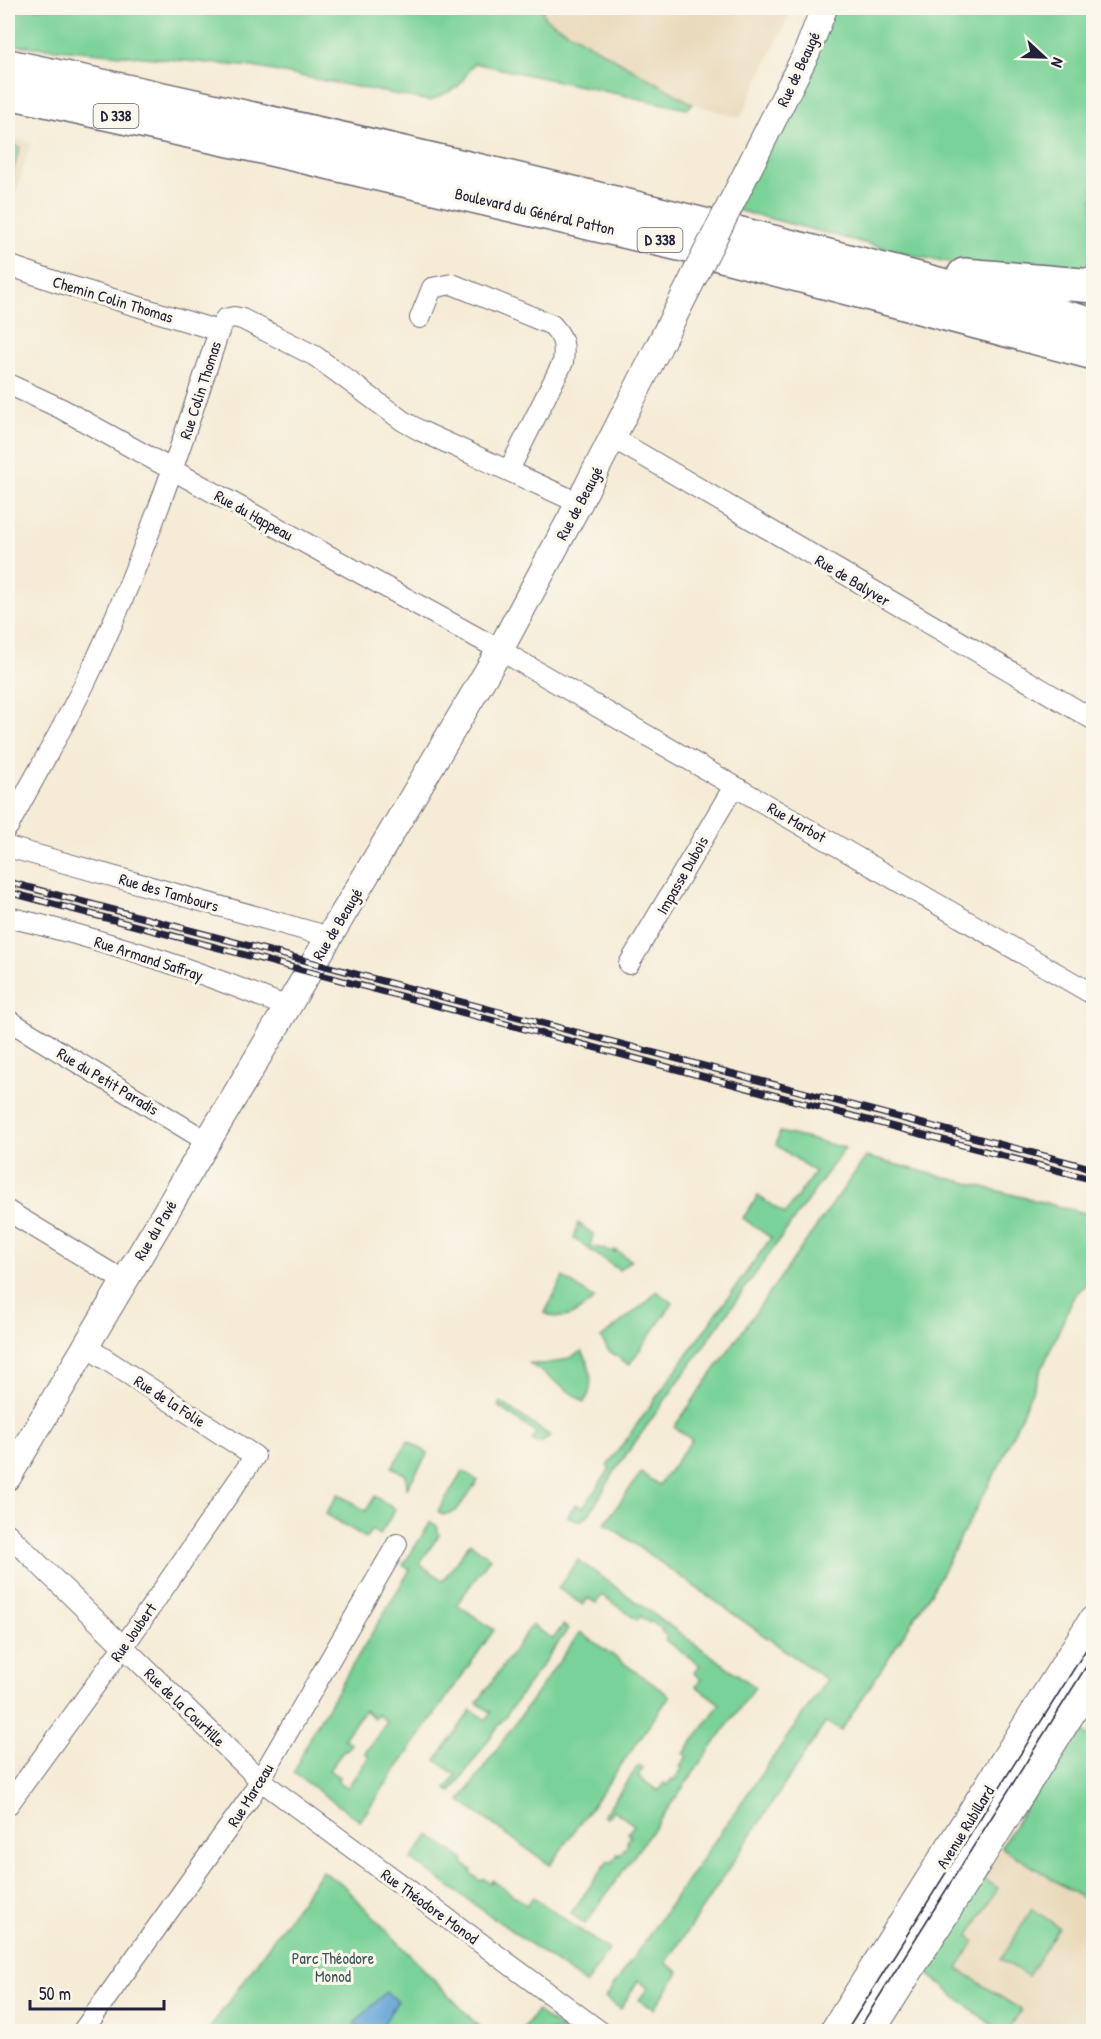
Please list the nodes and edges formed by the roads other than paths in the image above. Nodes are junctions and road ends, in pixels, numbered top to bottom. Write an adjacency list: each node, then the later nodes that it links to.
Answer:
1 (824, 8): 12 (street, Rue de Beaugé, bridge)
2 (8, 66): 5 (highway, Boulevard du Général Patton / D 338)
3 (8, 92): 10 (highway, Boulevard du Général Patton / D 338)
4 (8, 265): 9 (street, Chemin Colin Thomas)
5 (920, 278): 6 (highway); 8 (highway, Boulevard du Général Patton / D 338)
6 (1094, 286)
7 (420, 318): 13 (street)
8 (1094, 325)
9 (219, 331): 13 (street, Rue Colin Thomas); 14 (street, Rue Colin Thomas)
10 (1094, 353)
11 (8, 384): 14 (street, Rue du Happeau)
12 (613, 438): 15 (street, Rue de Beaugé); 17 (street, Rue de Balyver)
13 (509, 470): 15 (street, Rue Colin Thomas)
14 (174, 471): 16 (street, Rue du Happeau); 19 (street, Rue Colin Thomas)
15 (579, 503): 16 (street, Rue de Beaugé)
16 (500, 650): 18 (street, Rue Marbot); 22 (street, Rue de Beaugé)
17 (1094, 720)
18 (734, 786): 23 (street, Impasse Dubois); 25 (street, Rue Marbot)
19 (8, 827)
20 (8, 847): 22 (street, Rue des Tambours)
21 (8, 917): 26 (street, Rue Armand Saffray)
22 (330, 937): 24 (street, Rue de Beaugé)
23 (629, 964)
24 (303, 982): 26 (street, Rue du Pavé)
25 (1094, 995)
26 (287, 1007): 28 (street, Rue du Pavé)
27 (8, 1020): 28 (street, Rue du Petit Paradis)
28 (208, 1142): 30 (street, Rue du Pavé)
29 (8, 1211): 30 (street)
30 (124, 1281): 31 (street, Rue du Pavé)
31 (85, 1346): 32 (street, Rue de la Folie); 33 (street, Rue du Pavé)
32 (255, 1456): 37 (street, Rue Joubert)
33 (8, 1477)
34 (8, 1534): 37 (street, Rue de la Courtille)
35 (397, 1544): 39 (street, Rue Marceau)
36 (1094, 1622): 43 (main road, Avenue Rubillard)
37 (123, 1646): 39 (street, Rue de la Courtille); 40 (street, Rue Joubert)
38 (1094, 1673): 44 (main road, Avenue Rubillard)
39 (260, 1780): 41 (street, Rue Marceau); 42 (street, Rue Théodore Monod)
40 (8, 1805)
41 (82, 2031)
42 (601, 2031)
43 (836, 2031)
44 (868, 2031)

